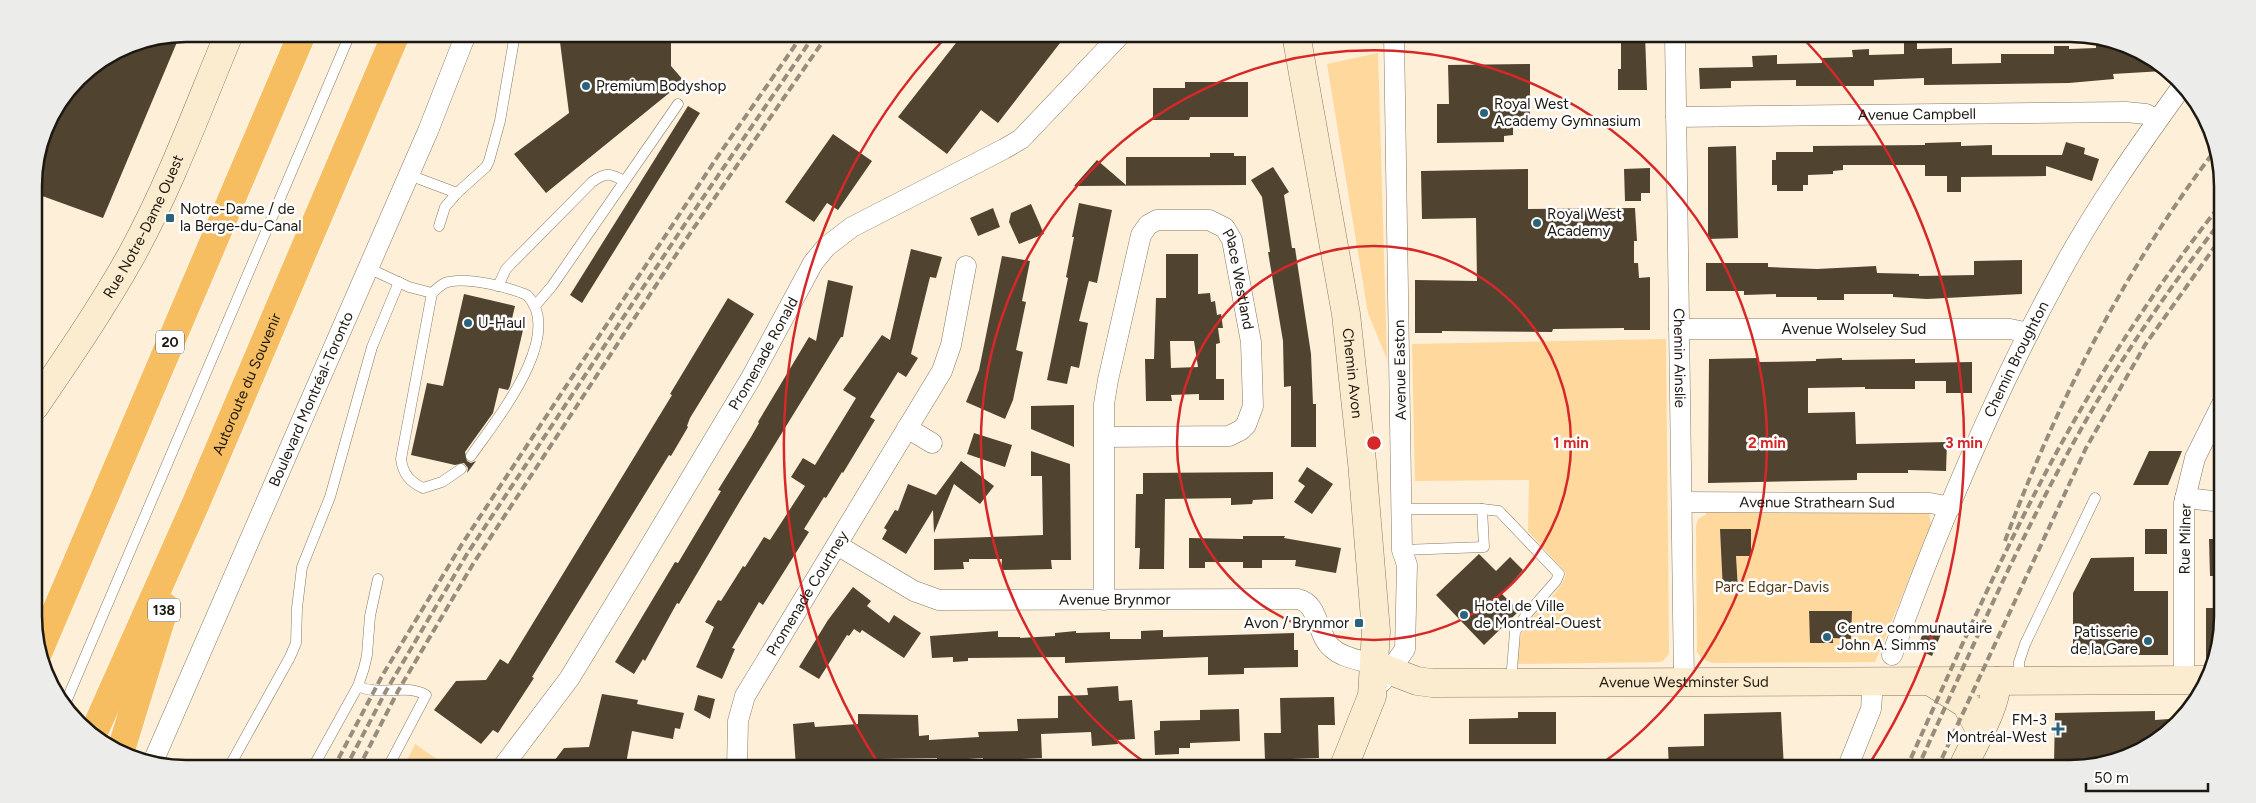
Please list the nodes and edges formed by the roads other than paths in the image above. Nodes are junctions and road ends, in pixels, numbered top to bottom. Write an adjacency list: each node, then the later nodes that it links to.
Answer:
1 (226, 42): 27 (main road, Rue Notre-Dame Ouest)
2 (299, 42): 46 (highway, 20)
3 (347, 42): 56 (lane)
4 (393, 42): 38 (highway, Autoroute du Souvenir)
5 (463, 42): 15 (street, Boulevard Montréal-Toronto)
6 (514, 42): 17 (lane)
7 (1113, 42): 64 (street, Promenade Ronald)
8 (1297, 42): 48 (main road, Chemin Avon)
9 (1394, 42): 40 (street, Avenue Easton)
10 (1675, 42): 13 (street, Chemin Ainslie)
11 (2177, 92): 14 (street, Chemin Broughton)
12 (678, 104): 16 (lane)
13 (1676, 117): 14 (street, Avenue Campbell); 25 (street, Chemin Ainslie)
14 (2157, 120): 26 (street, Chemin Broughton)
15 (409, 176): 17 (lane); 20 (street, Boulevard Montréal-Toronto)
16 (624, 181): 22 (lane); 24 (lane)
17 (457, 193): 18 (lane)
18 (438, 226)
19 (966, 266): 29 (street, Promenade Courtney)
20 (368, 268): 21 (lane); 60 (street, Boulevard Montréal-Toronto)
21 (399, 282): 23 (lane); 61 (lane)
22 (498, 286): 23 (lane); 24 (lane)
23 (432, 292): 33 (lane)
24 (535, 306): 32 (lane)
25 (1679, 329): 26 (street, Avenue Wolseley Sud); 37 (street, Chemin Ainslie)
26 (2029, 333): 39 (street, Chemin Broughton)
27 (43, 395)
28 (2214, 419): 35 (street, Rue Milner)
29 (907, 428): 31 (street); 42 (street, Promenade Courtney)
30 (1105, 437): 30 (street, Place Westland); 45 (street, Place Westland)
31 (932, 442)
32 (471, 456)
33 (461, 469)
34 (2095, 498): 50 (lane)
35 (2185, 498): 36 (street); 49 (street, Rue Milner)
36 (2214, 501)
37 (1682, 502): 39 (street, Avenue Strathearn Sud); 53 (street, Chemin Ainslie)
38 (196, 503): 57 (highway, Autoroute du Souvenir); 59 (highway, 138)
39 (1951, 507): 47 (street, Chemin Broughton)
40 (1402, 509): 41 (lane); 43 (street, Avenue Easton)
41 (1482, 509): 43 (lane); 52 (lane)
42 (837, 545): 45 (street, Avenue Brynmor); 65 (street, Promenade Courtney)
43 (1402, 550): 48 (street, Avenue Easton)
44 (378, 580): 55 (lane)
45 (1104, 600): 48 (street, Avenue Brynmor)
46 (44, 639)
47 (1892, 655)
48 (1382, 668): 52 (main road, Avenue Westminster Sud); 66 (main road, Chemin Avon)
49 (2195, 680): 50 (main road, Avenue Westminster Sud)
50 (2008, 681): 51 (main road, Avenue Westminster Sud); 58 (main road)
51 (1931, 682): 54 (main road, Avenue Westminster Sud); 58 (main road)
52 (1511, 683): 53 (main road, Avenue Westminster Sud)
53 (1684, 683): 54 (main road, Avenue Westminster Sud)
54 (1873, 683): 67 (street)
55 (358, 686): 62 (lane); 63 (lane)
56 (68, 698)
57 (96, 728)
58 (1980, 730): 68 (main road)
59 (122, 746)
60 (155, 757)
61 (233, 760)
62 (317, 760)
63 (392, 760)
64 (508, 760)
65 (737, 760)
66 (1347, 760)
67 (1851, 760)
68 (1966, 760)

